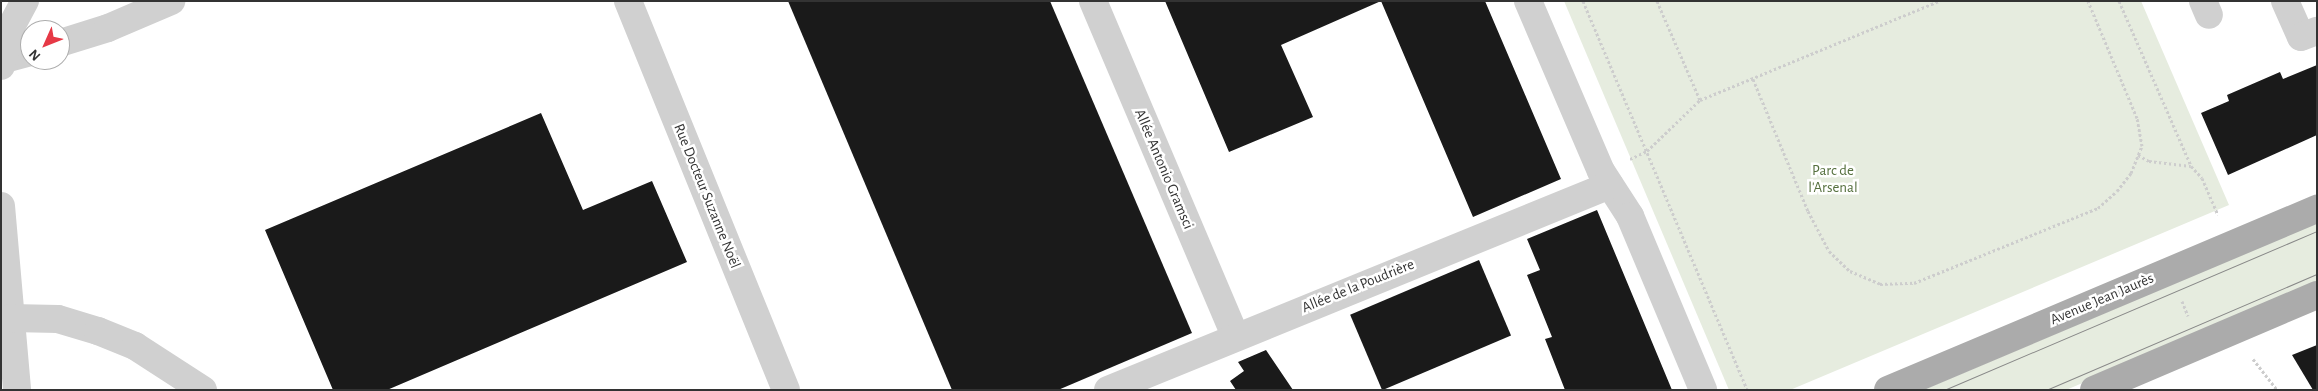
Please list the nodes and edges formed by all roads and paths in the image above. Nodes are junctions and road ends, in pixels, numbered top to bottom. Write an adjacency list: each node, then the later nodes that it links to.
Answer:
1 (25, 1): 15 (street)
2 (171, 1): 13 (street)
3 (628, 1): 32 (street, Rue Docteur Suzanne Noël)
4 (1093, 1): 28 (street, Allée Antonio Gramsci)
5 (1528, 1): 21 (street)
6 (1584, 1): 18 (path)
7 (1658, 1): 17 (path)
8 (1938, 1): 16 (path)
9 (2088, 1): 19 (path)
10 (2119, 1): 20 (path)
11 (2285, 1): 12 (street)
12 (2317, 31)
13 (70, 40)
14 (20, 55): 15 (street)
15 (2, 61)
16 (1753, 79): 17 (path); 19 (path)
17 (1700, 100): 18 (path)
18 (1647, 151): 35 (path)
19 (2138, 155): 20 (path)
20 (2191, 166): 25 (path)
21 (1610, 185): 28 (street, Allée de la Poudrière); 34 (street)
22 (1, 206): 24 (street)
23 (2317, 208): 25 (main road, Avenue Jean Jaurès)
24 (2, 234): 27 (street)
25 (2232, 244): 36 (main road, Avenue Jean Jaurès)
26 (2317, 295): 37 (main road)
27 (11, 318): 30 (street); 31 (street)
28 (1235, 336): 33 (street, Allée de la Poudrière)
29 (2250, 356): 38 (path)
30 (17, 390)
31 (203, 390)
32 (786, 390)
33 (1108, 390)
34 (1703, 390)
35 (1747, 390)
36 (1888, 390)
37 (2094, 390)
38 (2277, 390)

